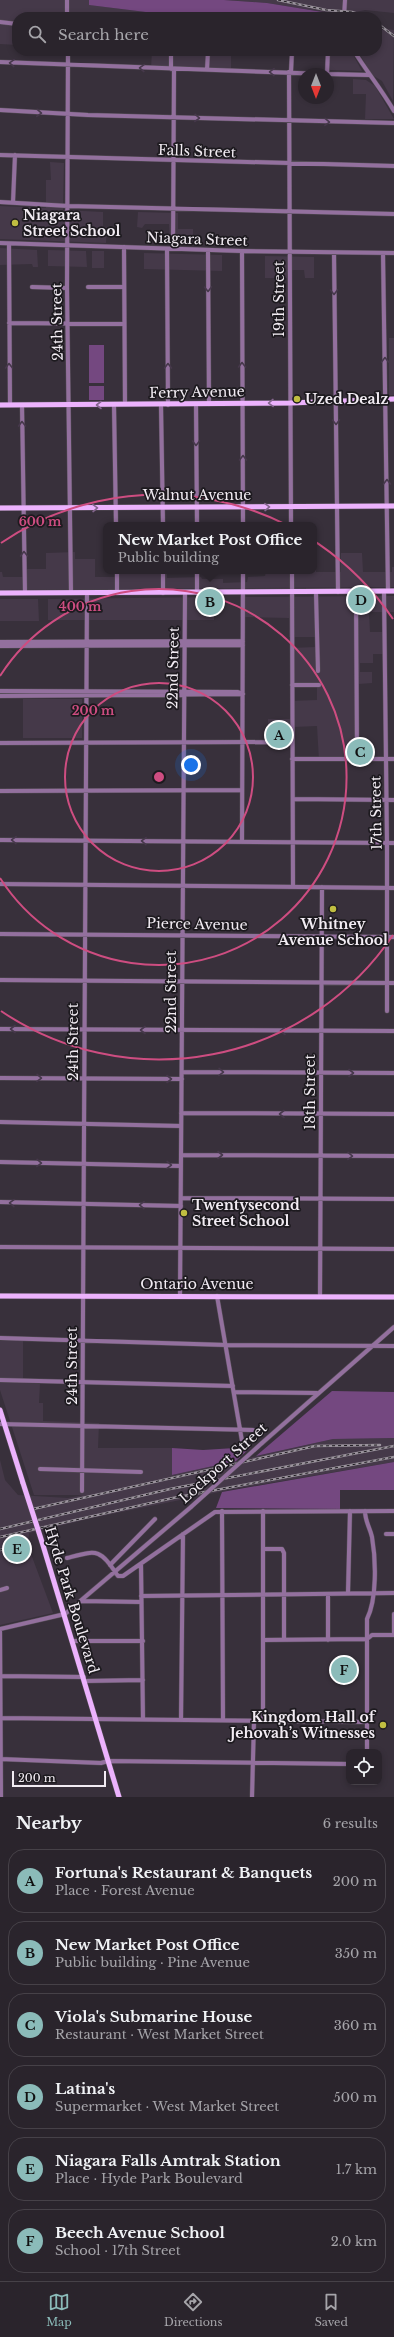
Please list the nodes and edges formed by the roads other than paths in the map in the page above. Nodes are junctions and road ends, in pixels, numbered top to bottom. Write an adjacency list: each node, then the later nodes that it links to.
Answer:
1 (67, 0): 3 (street)
2 (345, 0): 4 (street)
3 (67, 12)
4 (344, 12)
5 (0, 22): 6 (street)
6 (12, 23)
7 (68, 56): 14 (street, 24th Street)
8 (171, 56): 16 (street)
9 (208, 56): 17 (street)
10 (292, 56): 18 (street, 19th Street)
11 (328, 56): 15 (street)
12 (357, 56): 21 (street)
13 (0, 62): 14 (street, one-way to 13)
14 (68, 66): 16 (street, one-way to 14); 24 (street, 24th Street)
15 (327, 68)
16 (172, 69): 17 (street); 25 (street)
17 (207, 70): 18 (street, one-way to 17)
18 (290, 72): 19 (street); 26 (street, 19th Street)
19 (298, 72)
20 (334, 74): 21 (street)
21 (369, 75): 23 (street)
22 (0, 110): 24 (street, one-way to 24)
23 (394, 111)
24 (68, 114): 25 (street); 30 (street, 24th Street)
25 (174, 118): 26 (street, one-way to 26); 31 (street)
26 (290, 121): 27 (street, one-way to 27); 32 (street, 19th Street)
27 (394, 123)
28 (0, 155): 29 (street, Falls Street)
29 (15, 156): 30 (street, Falls Street); 35 (street)
30 (68, 158): 31 (street, Falls Street); 36 (street, 24th Street)
31 (174, 161): 32 (street, Falls Street); 37 (street)
32 (290, 164): 33 (street, Falls Street); 38 (street, 19th Street)
33 (394, 166)
34 (0, 202): 35 (street)
35 (13, 202): 36 (street)
36 (68, 206): 37 (street); 42 (street, 24th Street)
37 (174, 209): 38 (street); 45 (street)
38 (289, 211): 39 (street); 48 (street, 19th Street)
39 (394, 214)
40 (0, 244): 41 (street, Niagara Street)
41 (9, 244): 42 (street, Niagara Street); 56 (street)
42 (68, 246): 43 (street, Niagara Street); 55 (street, 24th Street)
43 (124, 247): 44 (street, Niagara Street); 54 (street)
44 (167, 249): 45 (street, Niagara Street); 64 (street, one-way to 44)
45 (173, 249): 46 (street, Niagara Street)
46 (208, 250): 47 (street, Niagara Street); 66 (street, one-way to 66)
47 (242, 251): 48 (street, Niagara Street); 67 (street, one-way to 47)
48 (290, 252): 51 (street, Niagara Street); 62 (street, 19th Street)
49 (383, 253): 50 (street, Niagara Street); 51 (street, Niagara Street); 59 (street, 17th Street, one-way to 49)
50 (394, 253)
51 (334, 254): 61 (street, one-way to 61)
52 (32, 287): 55 (street)
53 (88, 287): 54 (street)
54 (124, 287): 58 (street)
55 (67, 288): 57 (street, 24th Street)
56 (9, 323): 57 (street); 69 (street, one-way to 56)
57 (68, 324): 58 (street); 71 (street, 24th Street)
58 (124, 324): 63 (street)
59 (385, 399): 60 (main road, Ferry Avenue); 61 (main road, Ferry Avenue); 75 (street, 17th Street, one-way to 59)
60 (394, 399)
61 (335, 402): 62 (main road, Ferry Avenue); 81 (street, one-way to 81)
62 (290, 403): 67 (main road, Ferry Avenue, one-way to 67); 74 (street, 19th Street)
63 (125, 404): 72 (main road, Ferry Avenue); 73 (main road, Ferry Avenue)
64 (168, 404): 65 (main road, Ferry Avenue); 73 (main road, Ferry Avenue)
65 (196, 404): 66 (main road, Ferry Avenue); 79 (street, one-way to 79)
66 (209, 404): 67 (main road, Ferry Avenue)
67 (243, 404): 80 (street, one-way to 67)
68 (0, 405): 69 (main road, Ferry Avenue)
69 (10, 405): 70 (main road, Ferry Avenue)
70 (22, 405): 71 (main road, Ferry Avenue); 83 (street, one-way to 70)
71 (69, 405): 72 (main road, Ferry Avenue, one-way to 71); 84 (street, 24th Street)
72 (114, 405): 77 (street)
73 (161, 405): 78 (street)
74 (291, 506): 80 (main road, Walnut Avenue, one-way to 74); 81 (main road, Walnut Avenue); 89 (street, 19th Street)
75 (387, 506): 76 (main road, Walnut Avenue); 81 (main road, Walnut Avenue); 95 (street, 17th Street)
76 (394, 506)
77 (116, 507): 78 (main road, Walnut Avenue); 84 (main road, Walnut Avenue, one-way to 77); 85 (street)
78 (162, 507): 79 (main road, Walnut Avenue); 86 (street)
79 (196, 507): 80 (main road, Walnut Avenue); 87 (street)
80 (243, 507): 88 (street)
81 (337, 507): 96 (street)
82 (0, 508): 83 (main road, Walnut Avenue)
83 (23, 508): 84 (main road, Walnut Avenue); 99 (street, one-way to 83)
84 (69, 508): 107 (street, 24th Street)
85 (116, 522)
86 (162, 522)
87 (196, 522)
88 (243, 522)
89 (291, 522)
90 (117, 574): 100 (street)
91 (163, 574): 101 (street)
92 (197, 574): 103 (street)
93 (243, 574): 104 (street)
94 (292, 574): 105 (street)
95 (389, 591): 97 (main road); 129 (street, 17th Street)
96 (338, 592): 97 (main road); 106 (main road)
97 (356, 592): 128 (street)
98 (0, 593): 99 (main road)
99 (25, 593): 107 (main road)
100 (117, 593): 101 (main road); 108 (main road)
101 (163, 593): 102 (main road)
102 (185, 593): 103 (main road); 110 (street, 22nd Street)
103 (198, 593): 104 (main road)
104 (243, 593): 105 (main road); 111 (street)
105 (292, 593): 106 (main road); 115 (street)
106 (316, 593): 114 (street)
107 (71, 594): 108 (main road)
108 (87, 594): 112 (street, 24th Street)
109 (0, 642): 112 (street)
110 (185, 643): 111 (street); 112 (street); 118 (street, 22nd Street)
111 (243, 643): 120 (street)
112 (86, 644): 113 (street); 119 (street, 24th Street)
113 (0, 646)
114 (318, 671)
115 (292, 685): 116 (street); 125 (street)
116 (319, 685)
117 (0, 692): 119 (street)
118 (184, 693): 119 (street); 120 (street); 123 (street, 22nd Street)
119 (86, 694): 121 (street); 122 (street, 24th Street)
120 (243, 694): 124 (street)
121 (0, 696)
122 (86, 742): 123 (street); 126 (street); 131 (street, 24th Street)
123 (184, 742): 124 (street); 132 (street, 22nd Street)
124 (243, 742): 125 (street); 133 (street)
125 (292, 742): 127 (street)
126 (0, 743)
127 (292, 759): 128 (street); 135 (street)
128 (357, 759): 129 (street)
129 (386, 759): 130 (street); 136 (street, 17th Street)
130 (394, 759)
131 (85, 790): 132 (street); 134 (street); 139 (street, 24th Street)
132 (183, 790): 133 (street); 140 (street, 22nd Street)
133 (242, 790): 141 (street)
134 (0, 791)
135 (293, 799): 136 (street); 142 (street)
136 (387, 800): 137 (street); 143 (street, 17th Street)
137 (394, 800)
138 (0, 840): 139 (street, one-way to 138)
139 (85, 840): 140 (street, one-way to 139); 146 (street, 24th Street)
140 (183, 842): 141 (street); 147 (street, 22nd Street)
141 (242, 842): 142 (street)
142 (293, 842): 143 (street); 148 (street)
143 (387, 843): 144 (street); 150 (street, 17th Street)
144 (394, 843)
145 (0, 884): 146 (street)
146 (85, 885): 147 (street); 153 (street, 24th Street)
147 (183, 886): 148 (street); 154 (street, 22nd Street)
148 (293, 887): 149 (street)
149 (322, 888): 150 (street); 155 (street, 18th Street)
150 (387, 888): 151 (street); 156 (street, 17th Street)
151 (394, 888)
152 (0, 934): 153 (street, Pierce Avenue)
153 (85, 934): 154 (street, Pierce Avenue); 159 (street, 24th Street)
154 (182, 935): 155 (street, Pierce Avenue); 160 (street, 22nd Street)
155 (322, 937): 156 (street, Pierce Avenue); 163 (street, 18th Street)
156 (387, 937): 157 (street, Pierce Avenue); 161 (street, 17th Street)
157 (394, 937)
158 (0, 980): 159 (street)
159 (84, 981): 160 (street); 166 (street, 24th Street)
160 (183, 982): 163 (street); 167 (street, 22nd Street)
161 (386, 983): 162 (street); 163 (street); 164 (street, 17th Street)
162 (394, 983)
163 (321, 984): 168 (street, 18th Street)
164 (387, 1011)
165 (0, 1029): 166 (street, one-way to 165)
166 (84, 1030): 167 (street, one-way to 166); 174 (street, 24th Street)
167 (182, 1030): 168 (street, one-way to 167); 170 (street, 22nd Street)
168 (322, 1031): 169 (street); 171 (street, 18th Street)
169 (394, 1031)
170 (182, 1072): 171 (street, one-way to 171); 175 (street, 22nd Street)
171 (321, 1073): 172 (street, one-way to 172); 177 (street, 18th Street)
172 (394, 1073)
173 (0, 1078): 174 (street, one-way to 174)
174 (84, 1078): 175 (street, one-way to 175); 180 (street, 24th Street)
175 (182, 1079): 176 (street, 22nd Street)
176 (181, 1113): 177 (street, one-way to 176); 181 (street, 22nd Street)
177 (321, 1114): 178 (street); 183 (street, 18th Street)
178 (394, 1114)
179 (0, 1122): 180 (street)
180 (84, 1124): 181 (street); 186 (street, 24th Street)
181 (181, 1126): 182 (street, 22nd Street)
182 (181, 1155): 183 (street, one-way to 183); 187 (street, 22nd Street)
183 (321, 1156): 184 (street, one-way to 184); 189 (street, 18th Street)
184 (394, 1156)
185 (0, 1162): 186 (street, one-way to 186)
186 (84, 1164): 187 (street, one-way to 187); 192 (street, 24th Street)
187 (181, 1166): 188 (street, 22nd Street)
188 (181, 1198): 189 (street); 193 (street, 22nd Street)
189 (321, 1198): 190 (street); 197 (street, 18th Street)
190 (394, 1199)
191 (0, 1202): 192 (street, one-way to 191)
192 (83, 1204): 193 (street, one-way to 192); 195 (street, 24th Street)
193 (181, 1206): 196 (street, 22nd Street)
194 (0, 1247): 195 (street)
195 (83, 1247): 196 (street); 200 (street, 24th Street)
196 (181, 1248): 197 (street); 201 (street, 22nd Street)
197 (320, 1248): 198 (street); 203 (street, 18th Street)
198 (394, 1249)
199 (0, 1296): 200 (main road, Ontario Avenue)
200 (83, 1296): 201 (main road, Ontario Avenue); 207 (street, 24th Street)
201 (180, 1296): 202 (main road, Ontario Avenue)
202 (217, 1296): 203 (main road, Ontario Avenue); 208 (street)
203 (320, 1297): 204 (main road, Ontario Avenue)
204 (394, 1297)
205 (394, 1327): 209 (street, Lockport Street)
206 (0, 1338): 207 (street)
207 (83, 1340): 208 (street); 212 (street, 24th Street)
208 (226, 1345): 209 (street); 213 (street)
209 (372, 1346): 210 (street); 215 (street, Lockport Street)
210 (394, 1346)
211 (0, 1380): 212 (street)
212 (82, 1382): 213 (street); 218 (street, 24th Street)
213 (233, 1386): 214 (street)
214 (234, 1392): 215 (street); 219 (street)
215 (318, 1393): 239 (street, Lockport Street, bridge)
216 (0, 1410): 217 (main road, Hyde Park Boulevard)
217 (2, 1424): 218 (street); 253 (main road, Hyde Park Boulevard, bridge)
218 (82, 1426): 219 (street); 223 (street, 24th Street)
219 (240, 1430): 220 (street); 221 (street)
220 (253, 1430)
221 (242, 1441)
222 (40, 1469): 223 (street)
223 (82, 1470): 224 (street); 225 (street, 24th Street)
224 (141, 1472)
225 (82, 1491)
226 (222, 1511): 227 (street); 232 (street); 247 (street)
227 (263, 1511): 228 (street); 235 (street)
228 (350, 1511): 229 (street); 242 (street)
229 (365, 1511): 230 (street); 243 (street)
230 (394, 1511)
231 (155, 1519): 238 (street)
232 (183, 1534): 237 (street); 250 (street)
233 (386, 1534): 234 (street)
234 (394, 1534)
235 (263, 1549): 245 (street); 248 (street)
236 (67, 1558): 238 (street)
237 (141, 1564): 239 (street); 249 (street)
238 (110, 1565): 239 (street)
239 (114, 1571): 251 (street, Lockport Street)
240 (6, 1588): 241 (street)
241 (0, 1590)
242 (348, 1593): 243 (street); 246 (street)
243 (374, 1593): 244 (street); 257 (street)
244 (394, 1593)
245 (262, 1594): 247 (street); 248 (street); 258 (street)
246 (328, 1594): 248 (street); 260 (street)
247 (222, 1595): 250 (street); 270 (street)
248 (284, 1595): 259 (street)
249 (142, 1596): 250 (street); 252 (street)
250 (182, 1597): 269 (street)
251 (81, 1601): 252 (street); 253 (street, Lockport Street)
252 (141, 1602): 262 (street)
253 (65, 1614): 255 (street); 261 (main road, Hyde Park Boulevard)
254 (394, 1614): 256 (street)
255 (0, 1629): 263 (street)
256 (394, 1635): 257 (street)
257 (367, 1639): 260 (street); 273 (street)
258 (263, 1640): 259 (street); 272 (street)
259 (284, 1640): 260 (street)
260 (328, 1640)
261 (73, 1641): 262 (street); 264 (main road, Hyde Park Boulevard)
262 (142, 1641): 265 (street)
263 (0, 1676): 264 (street); 266 (street)
264 (84, 1679): 265 (street); 267 (main road, Hyde Park Boulevard)
265 (143, 1680): 268 (street)
266 (0, 1718): 267 (street); 275 (street)
267 (95, 1718): 268 (street); 276 (main road, Hyde Park Boulevard)
268 (143, 1720): 269 (street)
269 (181, 1720): 270 (street)
270 (223, 1720): 271 (street)
271 (254, 1721): 272 (street); 277 (street)
272 (263, 1721): 273 (street)
273 (367, 1722): 274 (street)
274 (367, 1749)
275 (0, 1759): 276 (street); 279 (street)
276 (108, 1761): 277 (street); 280 (main road, Hyde Park Boulevard)
277 (253, 1762): 278 (street); 281 (street)
278 (346, 1764)
279 (1, 1797)
280 (120, 1797)
281 (252, 1797)

